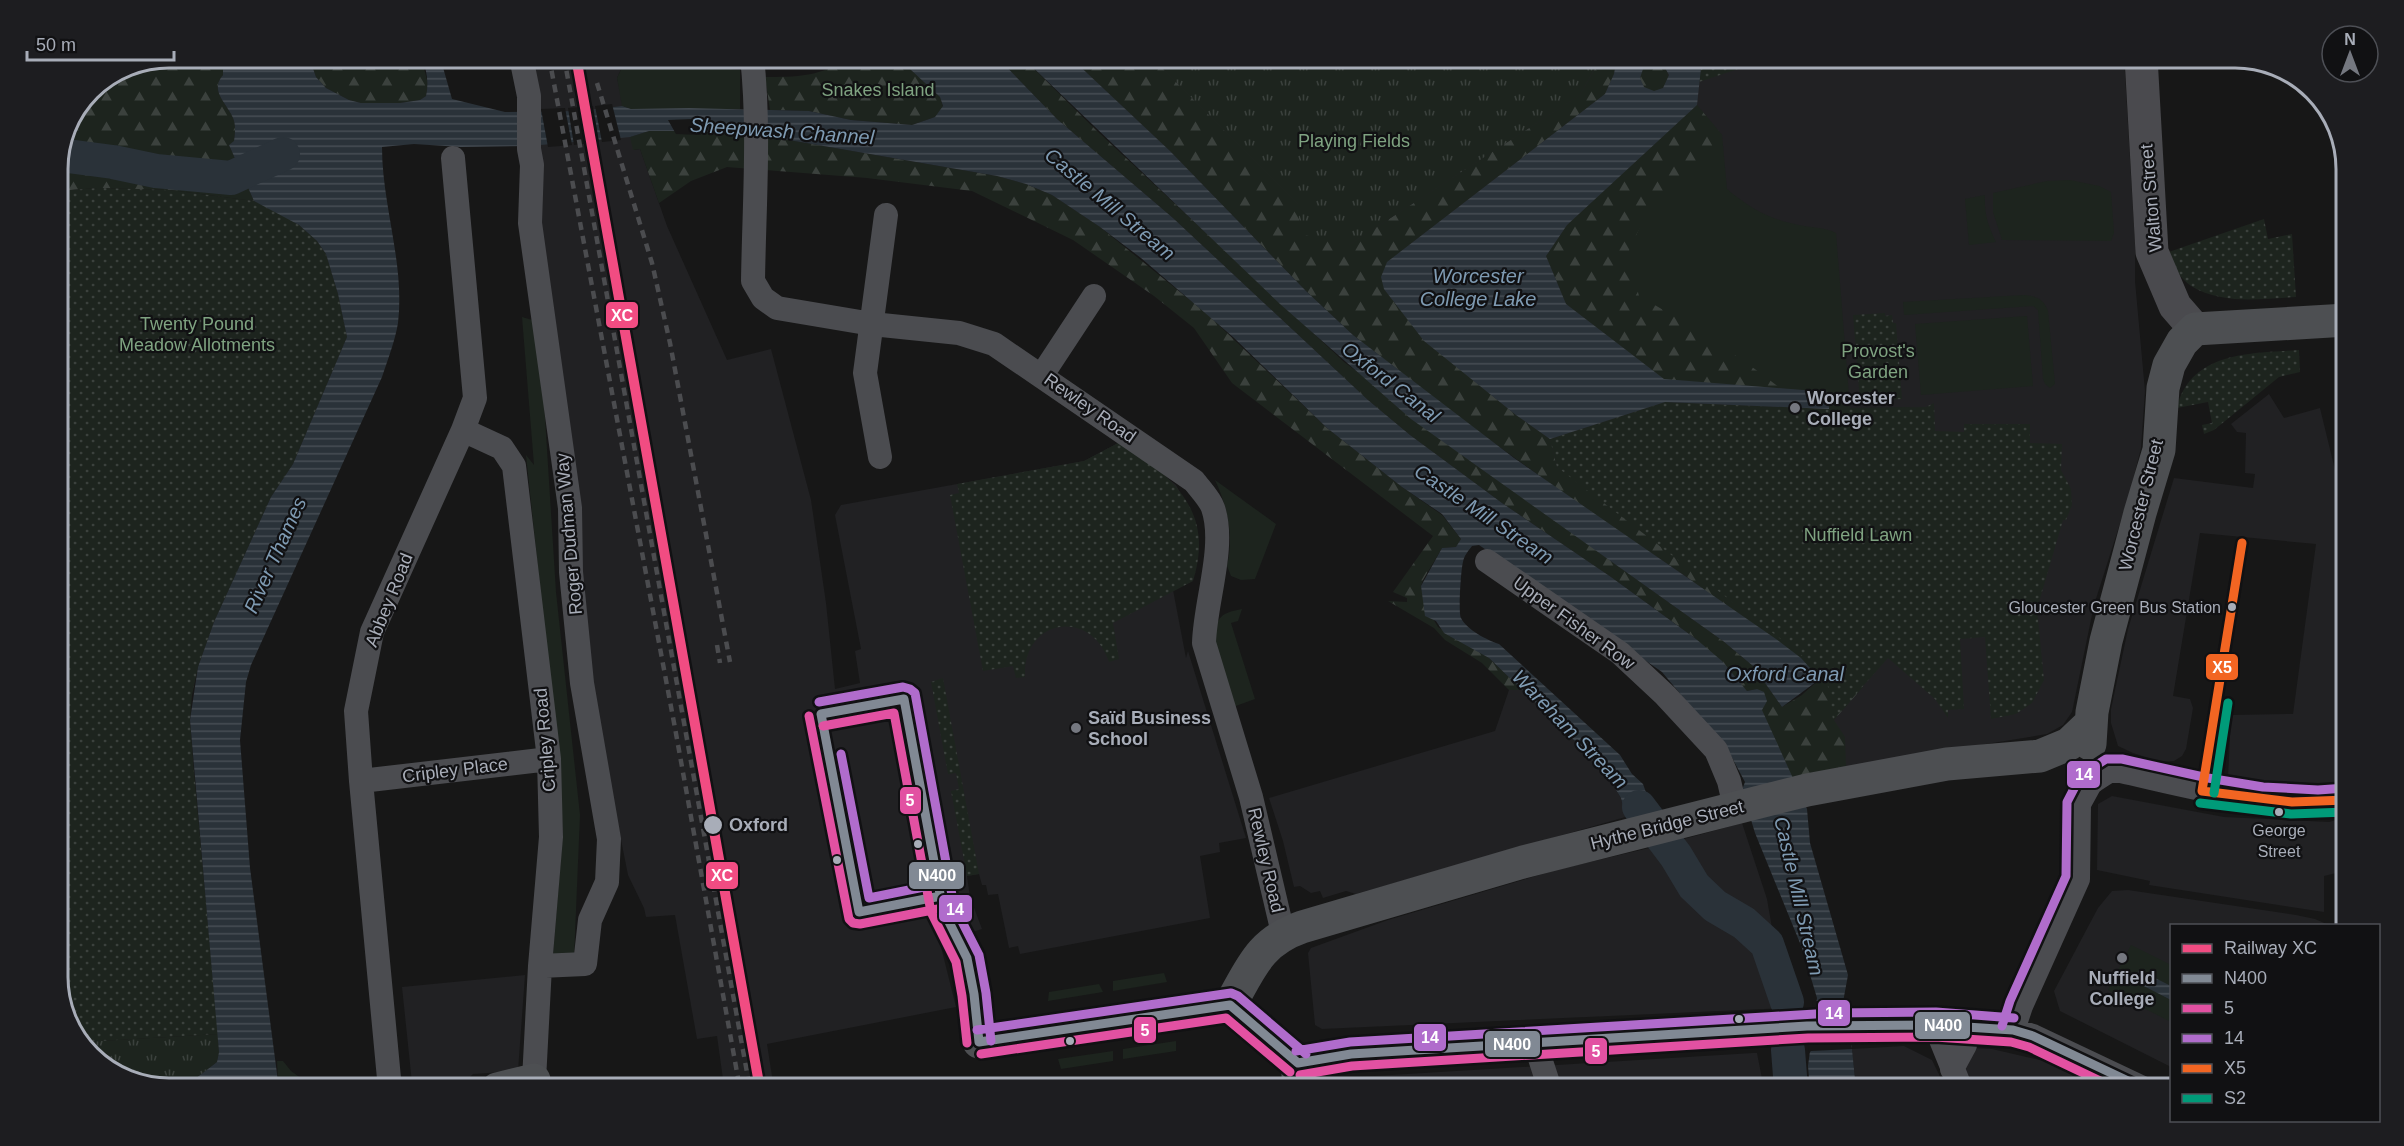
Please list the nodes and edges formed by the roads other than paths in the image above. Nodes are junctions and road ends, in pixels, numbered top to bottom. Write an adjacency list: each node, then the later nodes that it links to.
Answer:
1 (523, 68): 20 (street, Roger Dudman Way)
2 (752, 68): 8 (street, Rewley Road)
3 (2142, 68): 9 (street, Walton Street)
4 (453, 158): 11 (street, Abbey Road)
5 (886, 215): 8 (street)
6 (1094, 296): 10 (street)
7 (2336, 321): 9 (main road)
8 (872, 324): 10 (street, Rewley Road); 12 (street)
9 (2195, 328): 14 (main road, Worcester Street)
10 (1042, 375): 19 (street, Rewley Road)
11 (463, 430): 15 (street, Cripley Road); 16 (street, Abbey Road)
12 (880, 457)
13 (1487, 561): 18 (street, Upper Fisher Row)
14 (2090, 724): 18 (main road, Hythe Bridge Street)
15 (549, 759): 16 (street, Cripley Place); 20 (street, Cripley Road)
16 (361, 781): 28 (street, Abbey Road)
17 (2336, 801): 24 (street)
18 (1737, 807): 19 (main road, Hythe Bridge Street)
19 (1292, 930): 21 (main road, Hythe Bridge Street)
20 (540, 966): 29 (street, Cripley Road)
21 (1230, 1005): 25 (main road); 27 (main road)
22 (1935, 1025): 23 (street); 26 (street); 31 (street)
23 (1964, 1026): 24 (street); 32 (street)
24 (2013, 1030): 33 (street)
25 (979, 1042)
26 (1535, 1043): 27 (street); 30 (street)
27 (1298, 1076)
28 (389, 1078)
29 (512, 1078)
30 (1546, 1078)
31 (1957, 1078)
32 (1957, 1078)
33 (2122, 1078)

